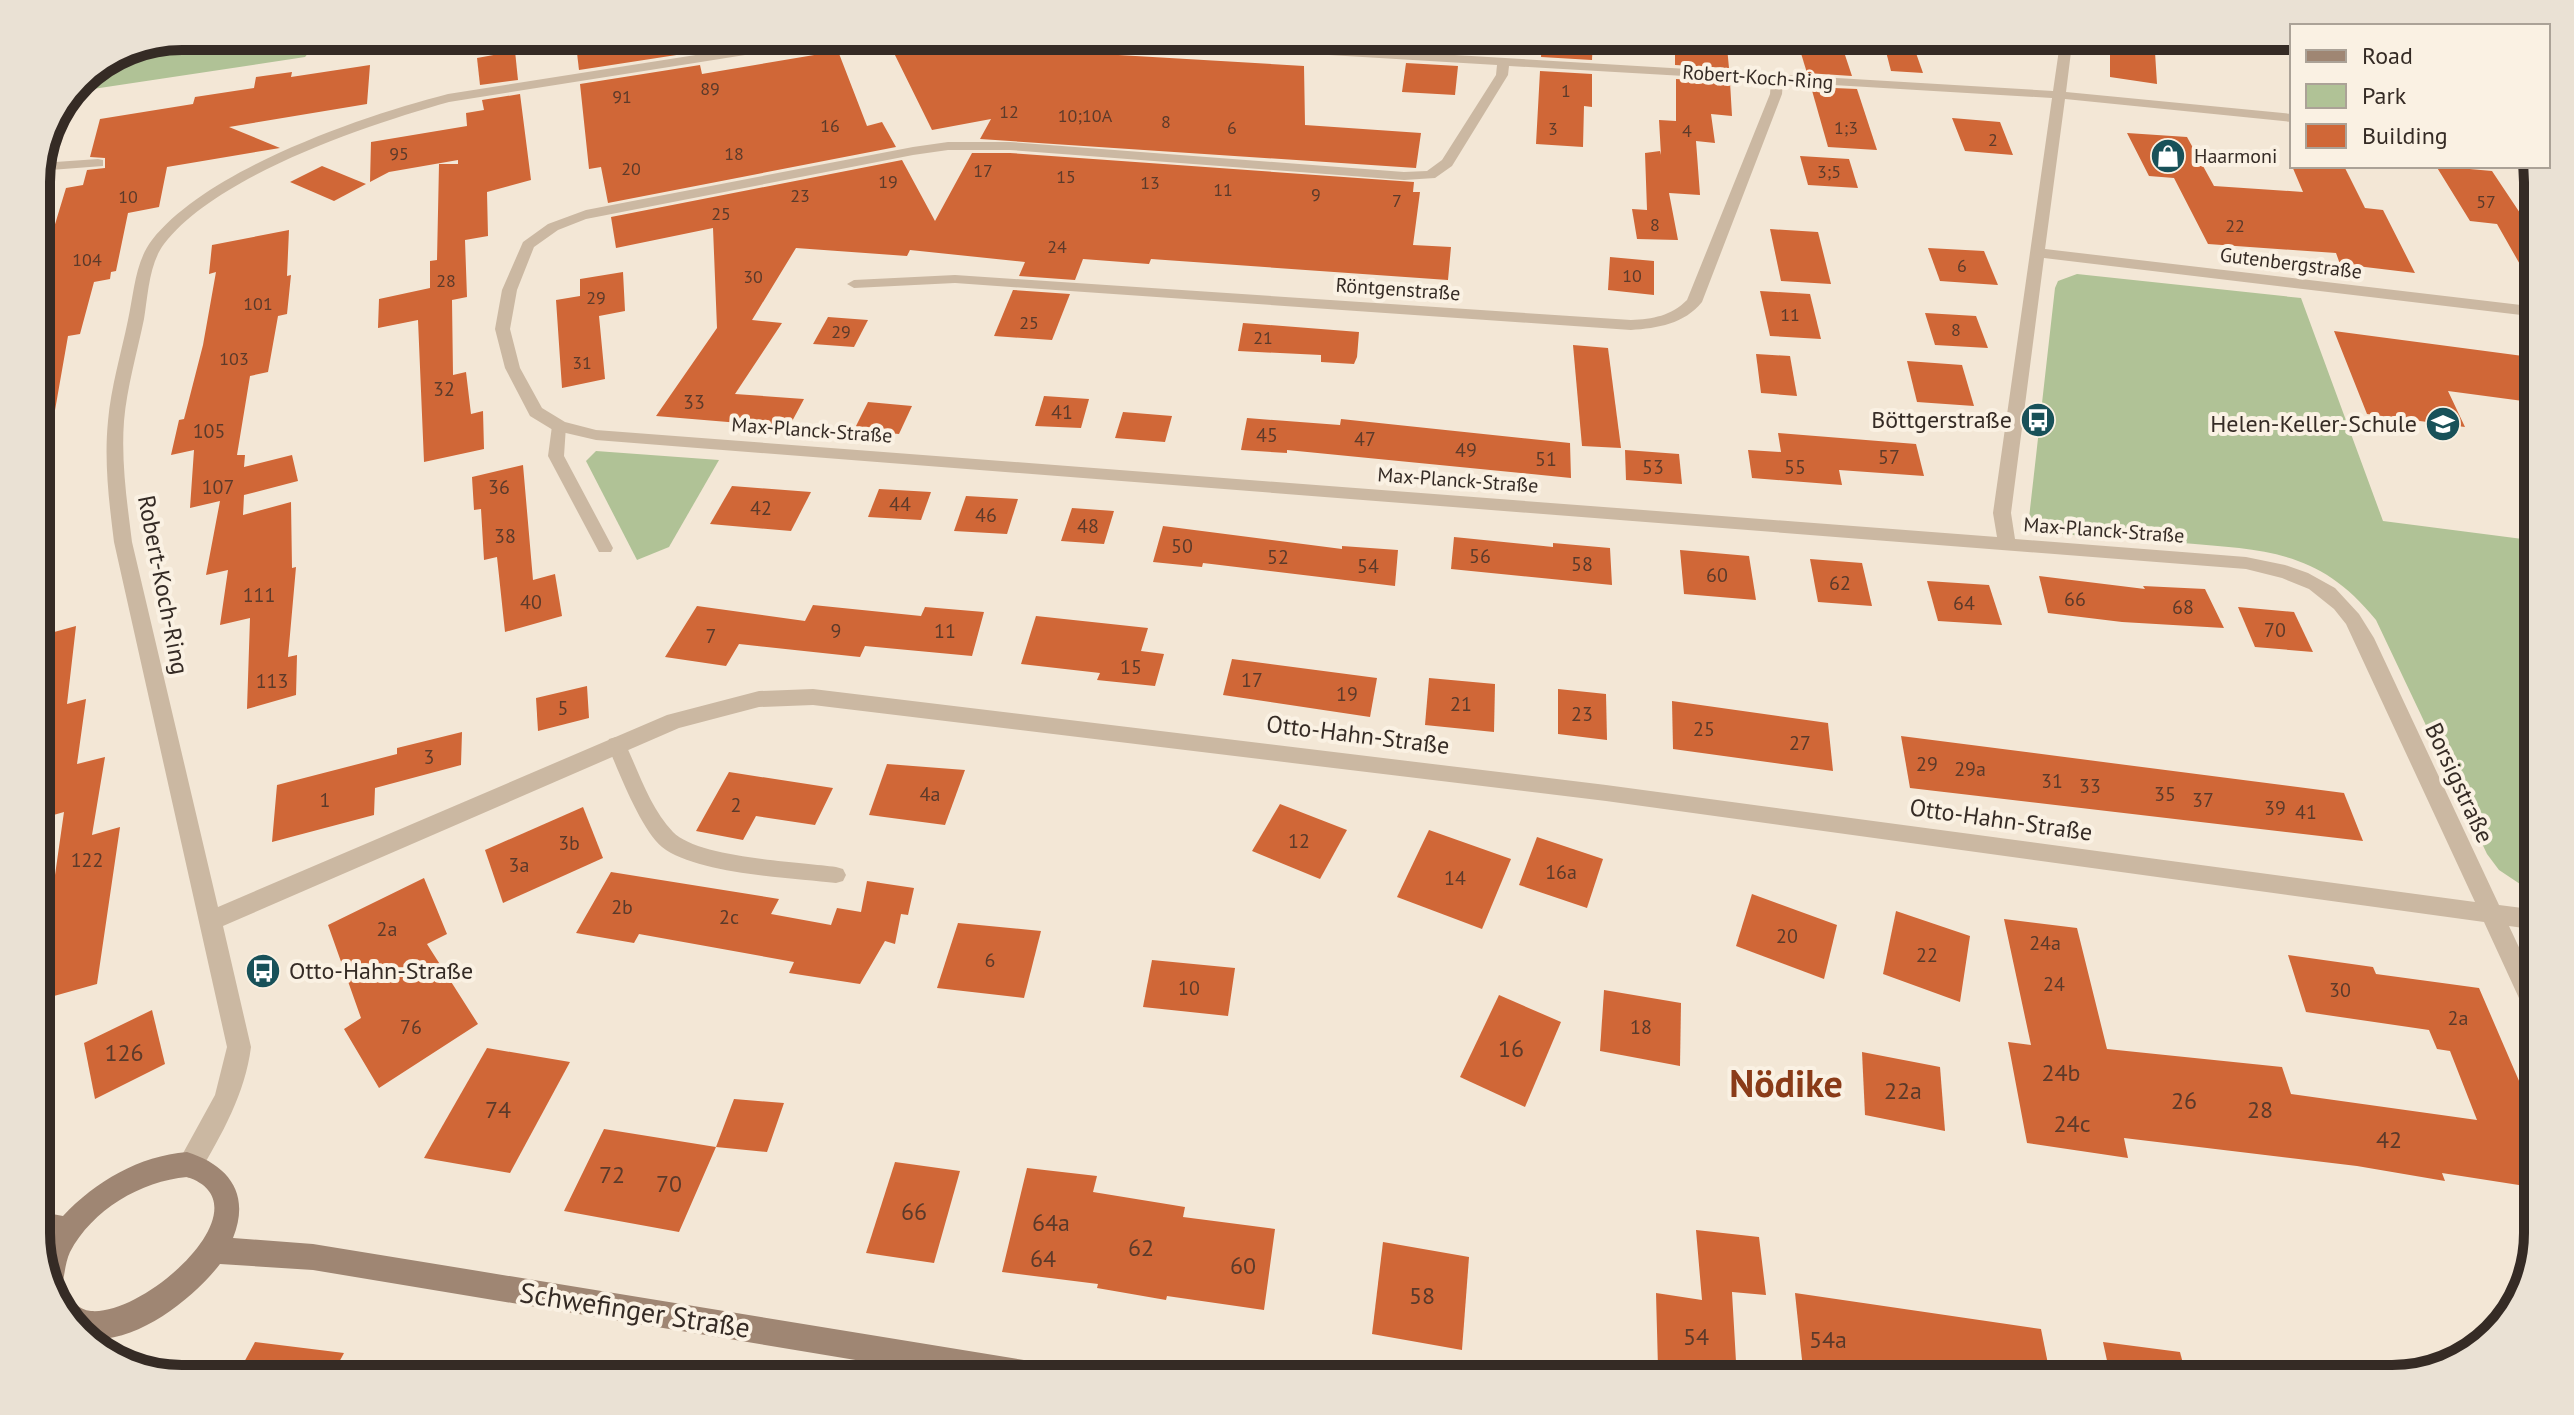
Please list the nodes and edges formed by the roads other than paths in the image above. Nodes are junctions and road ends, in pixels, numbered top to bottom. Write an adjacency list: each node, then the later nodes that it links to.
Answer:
1 (751, 50): 21 (street, Robert-Koch-Ring)
2 (1381, 50): 4 (street, Robert-Koch-Ring)
3 (2065, 50): 6 (street)
4 (1504, 61): 5 (street, Robert-Koch-Ring); 13 (street, Max-Planck-Straße)
5 (1777, 79): 6 (street, Robert-Koch-Ring); 11 (street, Röntgenstraße)
6 (2059, 95): 7 (street, Robert-Koch-Ring); 10 (street)
7 (2290, 118)
8 (98, 163): 9 (street)
9 (51, 166)
10 (2040, 253): 12 (street, Gutenbergstraße); 14 (street)
11 (854, 284)
12 (2524, 310)
13 (559, 426): 14 (street, Max-Planck-Straße); 15 (lane)
14 (2007, 545): 16 (street, Max-Planck-Straße)
15 (605, 548)
16 (2319, 585): 19 (street, Borsigstraße)
17 (616, 744): 18 (lane); 19 (street, Otto-Hahn-Straße); 21 (street, Otto-Hahn-Straße)
18 (836, 875)
19 (2491, 914): 20 (street, Otto-Hahn-Straße); 22 (street, Borsigstraße)
20 (2524, 918)
21 (210, 921): 23 (street, Robert-Koch-Ring)
22 (2524, 984)
23 (189, 1166): 25 (street); 26 (street)
24 (50, 1227): 25 (street)
25 (69, 1230): 27 (street)
26 (213, 1250): 28 (street); 29 (street, Schwefinger Straße)
27 (53, 1262)
28 (93, 1330)
29 (903, 1365)

